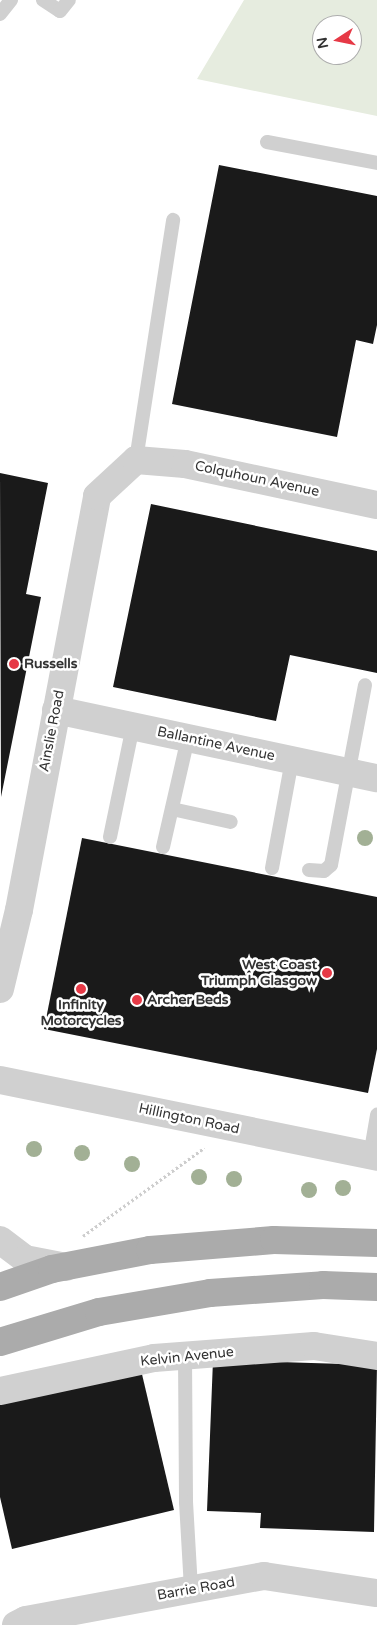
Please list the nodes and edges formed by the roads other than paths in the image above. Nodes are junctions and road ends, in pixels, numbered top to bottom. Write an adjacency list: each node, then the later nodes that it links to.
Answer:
1 (11, 0): 4 (lane)
2 (43, 0): 3 (lane)
3 (68, 0)
4 (0, 14)
5 (268, 142): 6 (lane)
6 (377, 163)
7 (173, 220): 8 (lane)
8 (136, 460): 9 (street, Colquhoun Avenue); 11 (street, Ainslie Road)
9 (377, 505)
10 (365, 685): 15 (lane)
11 (56, 710): 12 (street, Ballantine Avenue); 23 (street, Ainslie Road)
12 (132, 726): 13 (street, Ballantine Avenue); 19 (lane)
13 (188, 738): 14 (street, Ballantine Avenue); 17 (lane)
14 (292, 760): 15 (street, Ballantine Avenue); 21 (lane)
15 (347, 772): 16 (street, Ballantine Avenue); 22 (lane)
16 (377, 778)
17 (172, 809): 18 (lane); 20 (lane)
18 (231, 822)
19 (110, 837)
20 (163, 847)
21 (272, 868)
22 (309, 870)
23 (10, 907): 24 (street, Ainslie Road)
24 (0, 989)
25 (0, 1080): 27 (street, Hillington Road)
26 (377, 1115): 27 (lane)
27 (373, 1156)
28 (0, 1240): 30 (street)
29 (377, 1243): 30 (main road)
30 (66, 1266): 31 (main road)
31 (0, 1287)
32 (377, 1287): 33 (main road)
33 (0, 1342)
34 (185, 1356): 35 (street, Kelvin Avenue); 36 (street, Kelvin Avenue); 37 (lane)
35 (377, 1356)
36 (0, 1392)
37 (191, 1590): 38 (street, Barrie Road); 39 (street, Barrie Road)
38 (377, 1593)
39 (31, 1623)

